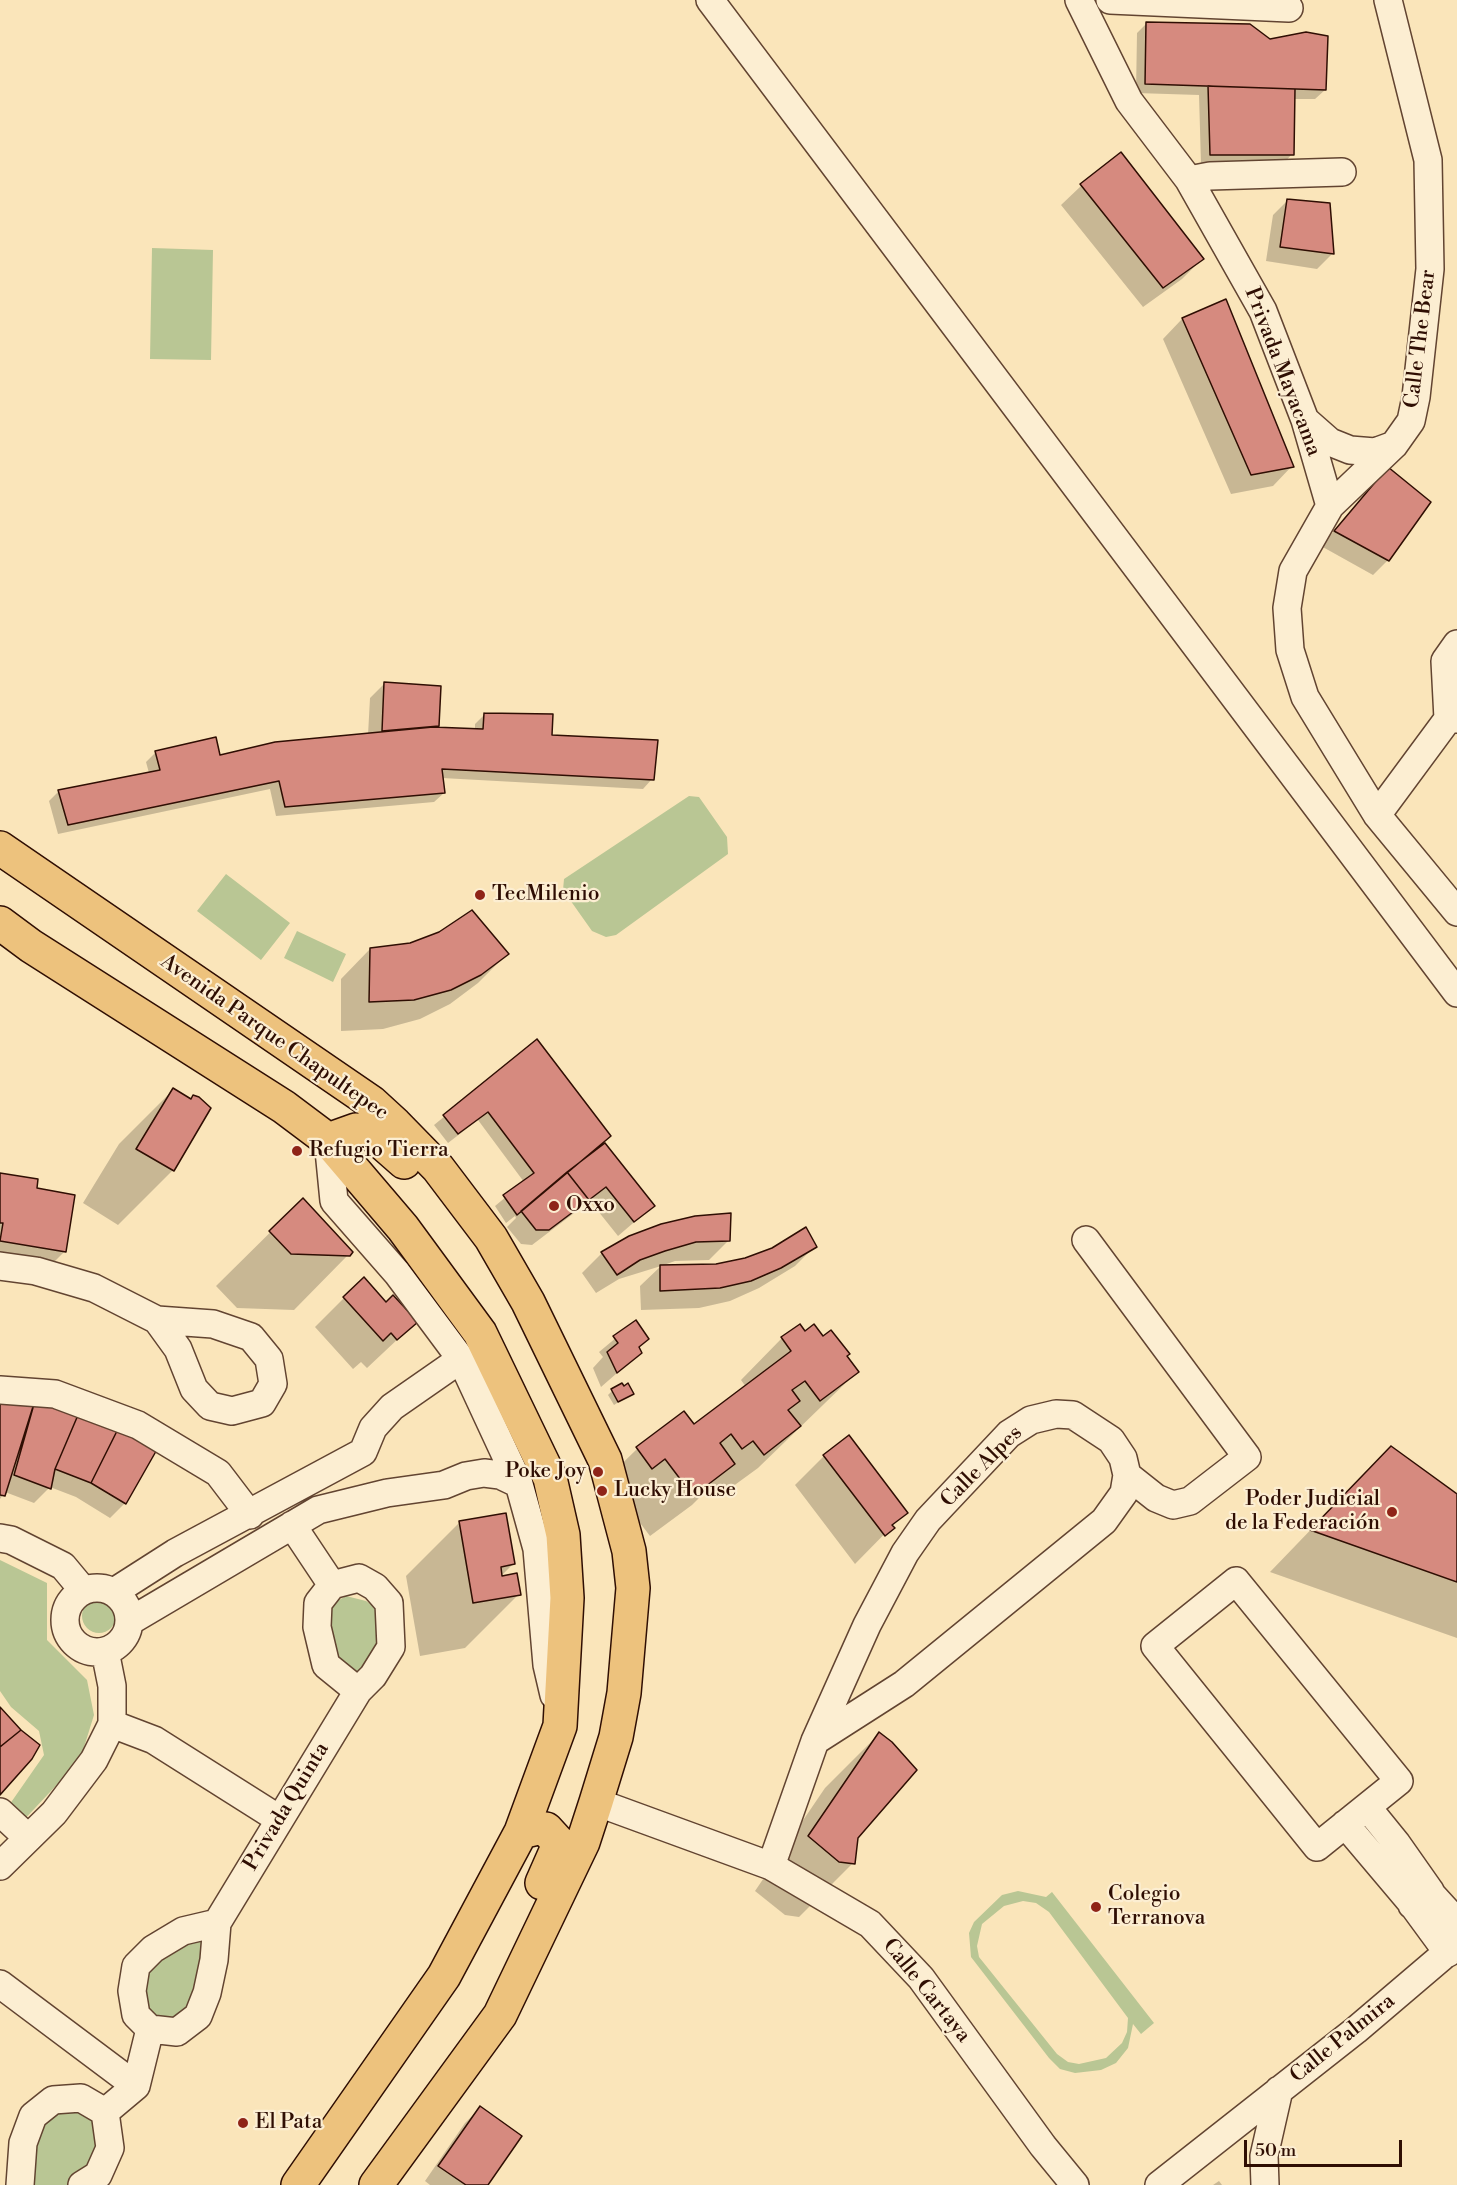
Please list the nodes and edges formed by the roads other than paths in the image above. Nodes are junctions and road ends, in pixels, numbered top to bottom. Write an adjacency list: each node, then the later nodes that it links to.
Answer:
1 (710, 0): 18 (street)
2 (1079, 0): 7 (street, Privada Mayacama)
3 (1110, 0): 5 (street)
4 (1388, 0): 9 (street, Calle The Bear)
5 (1289, 8)
6 (1341, 172): 7 (street)
7 (1189, 180): 8 (street, Privada Mayacama)
8 (1305, 420): 9 (street); 10 (street, Privada Mayacama)
9 (1394, 446): 10 (street, Calle The Bear)
10 (1330, 506): 13 (street, Calle The Bear)
11 (1457, 644): 12 (street)
12 (1453, 719): 13 (street)
13 (1377, 815): 15 (street, Calle The Bear)
14 (0, 848): 20 (main road, Avenida Parque Chapultepec)
15 (1457, 912)
16 (0, 922): 17 (main road)
17 (15, 944): 19 (main road)
18 (1457, 993)
19 (328, 1140): 20 (main road); 24 (street); 42 (main road)
20 (491, 1238): 44 (main road, Avenida Parque Chapultepec)
21 (1086, 1240): 26 (street)
22 (0, 1266): 23 (street)
23 (157, 1320)
24 (461, 1359): 27 (street); 28 (street)
25 (0, 1390): 30 (street)
26 (1127, 1475): 43 (street); 43 (street, Calle Alpes)
27 (519, 1484): 29 (street); 42 (street)
28 (304, 1485): 29 (street); 30 (street)
29 (318, 1510): 31 (street)
30 (250, 1515): 33 (street)
31 (292, 1525): 34 (street); 35 (street)
32 (0, 1538): 36 (street)
33 (175, 1552): 34 (street); 37 (street)
34 (190, 1584): 38 (street)
35 (332, 1585): 40 (street); 40 (street, Privada Quinta)
36 (83, 1590): 37 (street); 39 (street)
37 (114, 1592): 38 (street)
38 (130, 1621): 39 (street)
39 (105, 1651): 41 (street)
40 (358, 1691): 47 (street, Privada Quinta)
41 (112, 1724): 47 (street); 50 (street)
42 (560, 1726): 49 (main road)
43 (815, 1741): 52 (street, Calle Alpes)
44 (596, 1802): 52 (street, Calle Cartaya); 58 (main road, Avenida Parque Chapultepec)
45 (1367, 1807): 48 (street); 48 (street); 53 (street)
46 (0, 1812): 50 (street)
47 (279, 1819): 55 (street, Privada Quinta)
48 (1345, 1824): 53 (street)
49 (521, 1832): 58 (main road); 67 (main road)
50 (28, 1838): 51 (street)
51 (0, 1866)
52 (771, 1866): 69 (street, Calle Cartaya)
53 (1422, 1899): 54 (street); 56 (street)
54 (1457, 1922)
55 (217, 1923): 59 (street, Privada Quinta); 59 (street)
56 (1452, 1949): 61 (street, Calle Palmira)
57 (0, 1984): 60 (street)
58 (500, 2015): 68 (main road, Avenida Parque Chapultepec)
59 (150, 2030): 60 (street)
60 (136, 2086): 62 (street)
61 (1279, 2090): 63 (street); 64 (street, Calle Palmira)
62 (105, 2112): 65 (street); 66 (street)
63 (1233, 2126): 64 (street); 70 (street)
64 (1264, 2156): 71 (street, Calle Palmira)
65 (20, 2185)
66 (82, 2185)
67 (298, 2185)
68 (376, 2185)
69 (1076, 2185)
70 (1159, 2185)
71 (1265, 2185)

